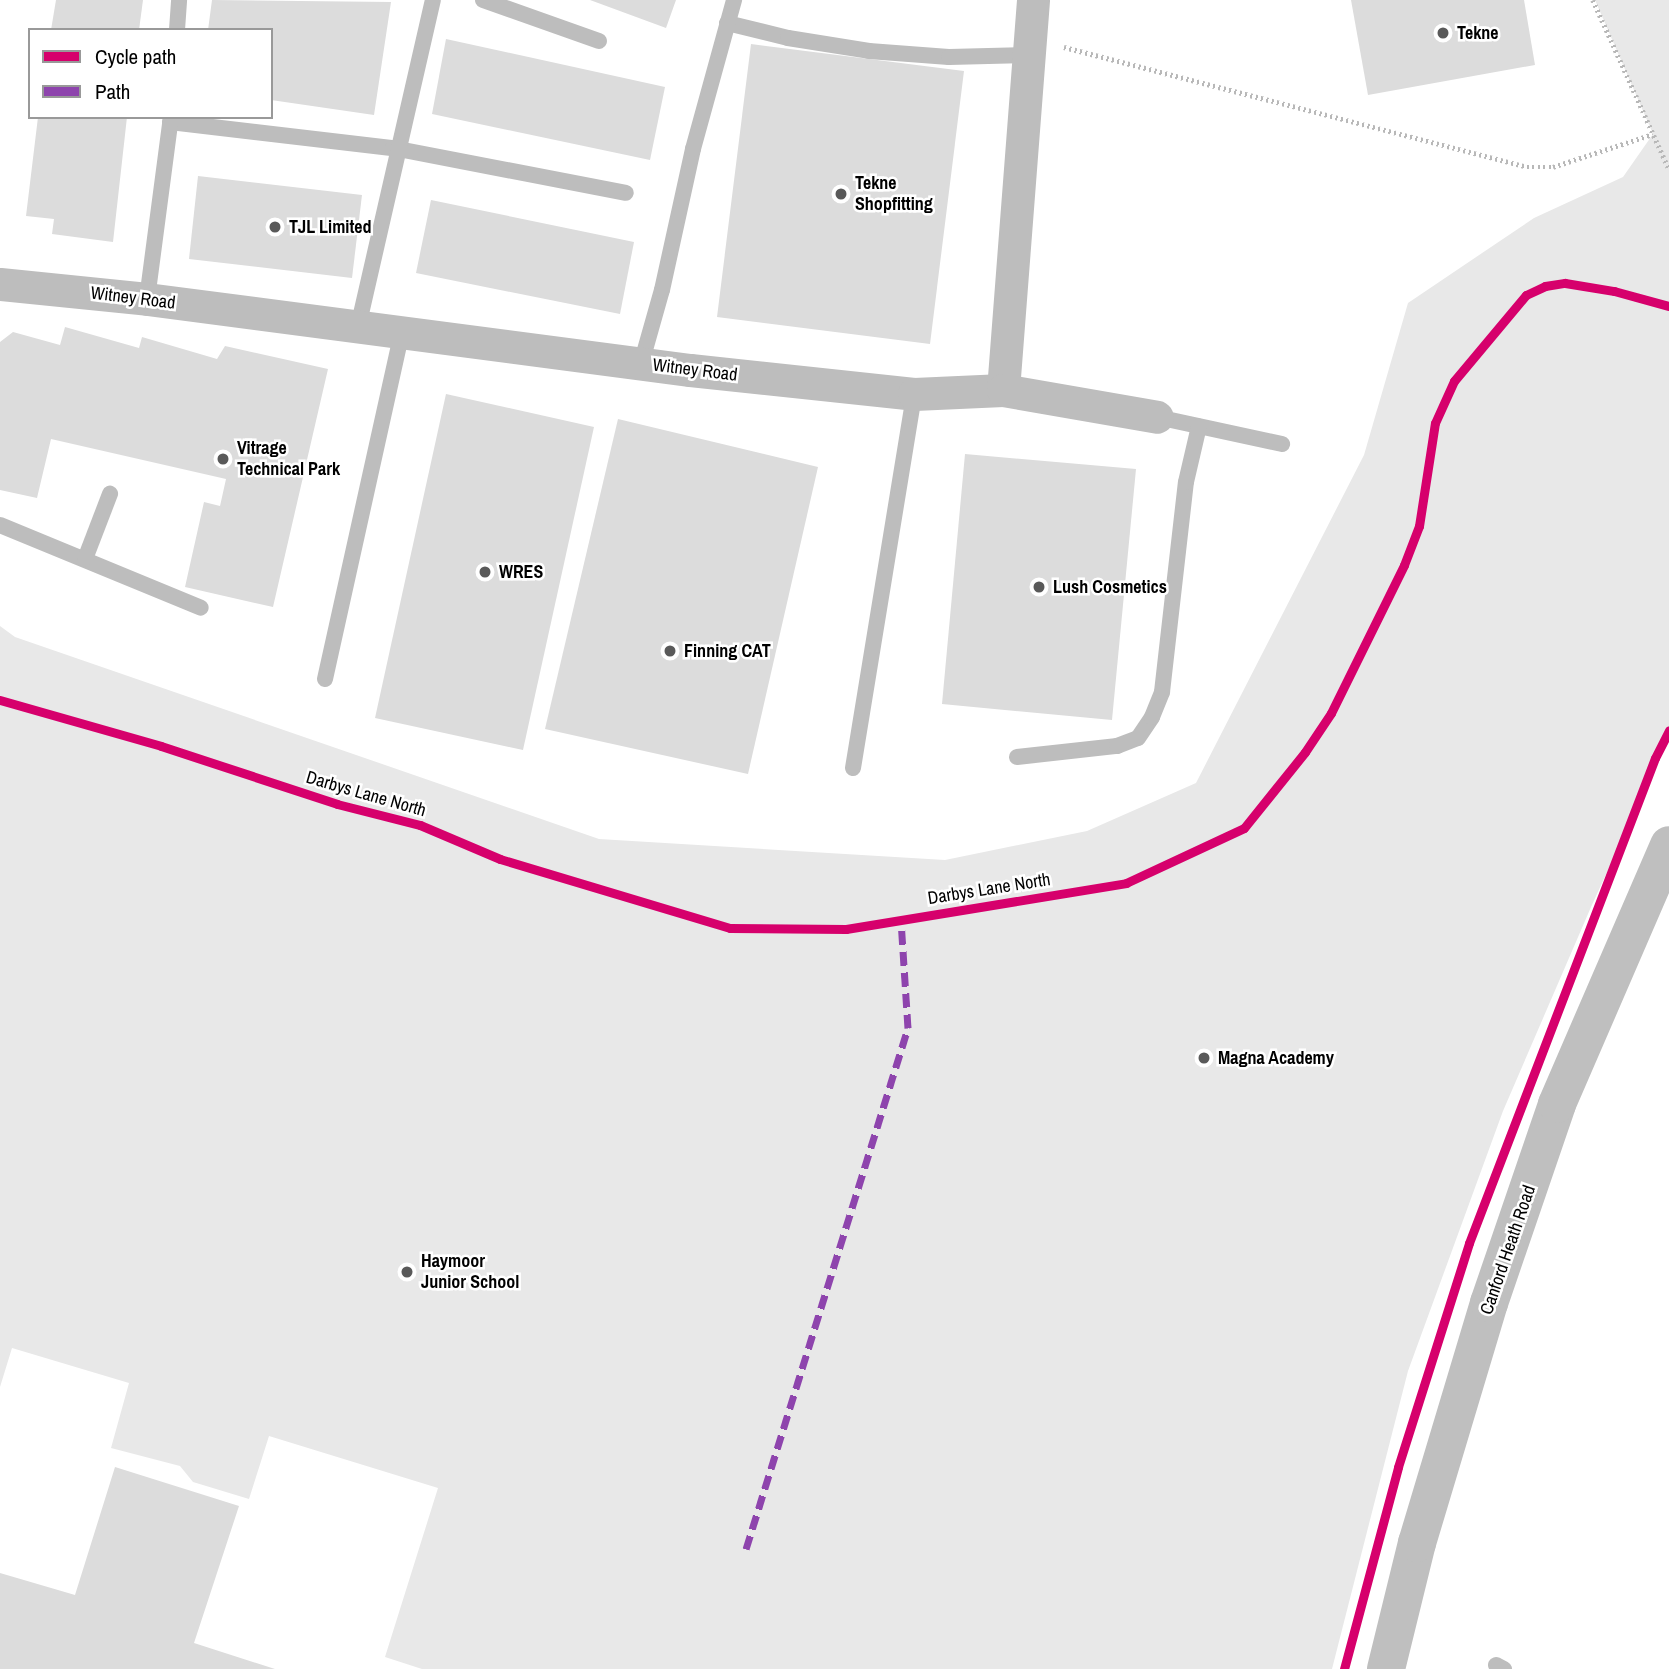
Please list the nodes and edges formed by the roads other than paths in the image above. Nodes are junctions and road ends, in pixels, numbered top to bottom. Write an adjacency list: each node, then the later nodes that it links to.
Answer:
1 (179, 0): 7 (lane)
2 (433, 0): 11 (lane)
3 (483, 0): 8 (lane)
4 (734, 0): 6 (lane)
5 (1033, 0): 9 (street)
6 (727, 23): 9 (lane); 17 (lane)
7 (177, 28)
8 (599, 41)
9 (1028, 46): 18 (street)
10 (170, 120): 11 (lane); 14 (lane)
11 (399, 149): 12 (lane); 15 (lane)
12 (626, 193)
13 (0, 284): 14 (street, Witney Road)
14 (147, 299): 15 (street, Witney Road)
15 (358, 327): 16 (street, Witney Road)
16 (402, 333): 17 (street, Witney Road); 27 (lane)
17 (640, 364): 19 (street, Witney Road)
18 (1003, 390): 19 (street, Witney Road); 20 (street, Witney Road)
19 (914, 394): 29 (lane)
20 (1157, 417): 21 (lane)
21 (1199, 426): 22 (lane); 28 (lane)
22 (1282, 444)
23 (110, 494): 25 (lane)
24 (0, 525): 25 (lane)
25 (85, 559): 26 (lane)
26 (201, 608)
27 (325, 679)
28 (1017, 757)
29 (853, 768)
30 (1669, 845): 31 (main road, Canford Heath Road)
31 (1386, 1669)

